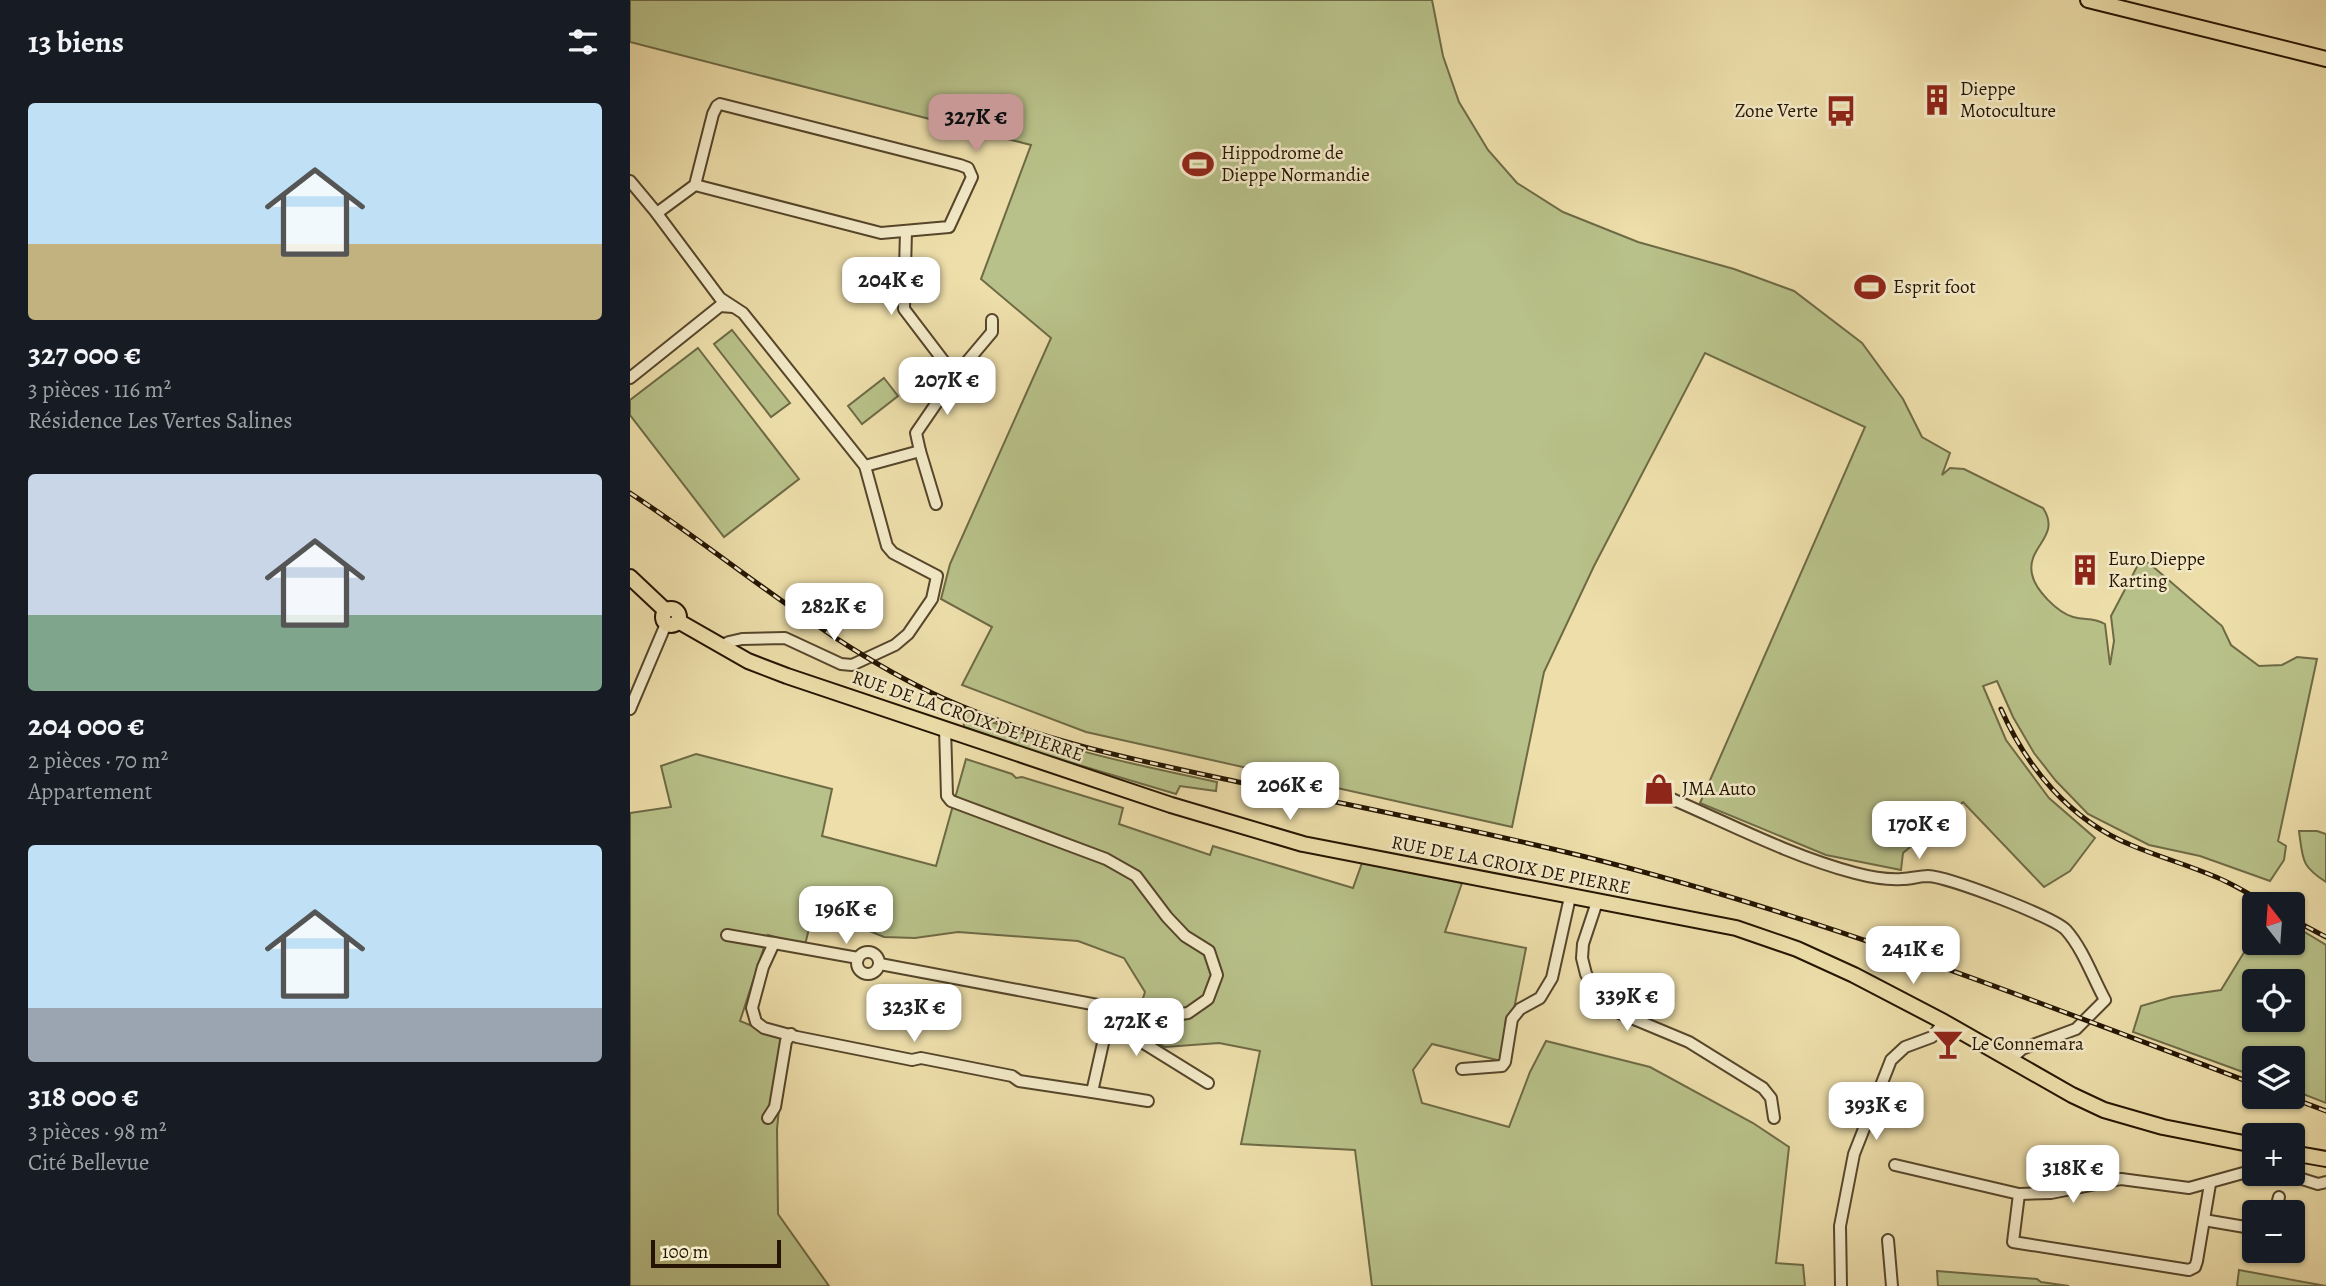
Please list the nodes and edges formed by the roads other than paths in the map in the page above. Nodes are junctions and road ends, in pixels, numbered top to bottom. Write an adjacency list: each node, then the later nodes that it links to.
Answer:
1 (2088, 0): 2 (main road)
2 (2326, 59)
3 (630, 181): 5 (street)
4 (695, 185): 5 (street); 6 (street); 6 (street)
5 (657, 214): 7 (street)
6 (906, 231): 9 (street)
7 (736, 307): 10 (street); 12 (street)
8 (992, 320): 9 (street)
9 (955, 376): 11 (street)
10 (630, 378)
11 (920, 451): 12 (street); 13 (street)
12 (865, 466): 16 (street)
13 (936, 504)
14 (630, 577): 15 (main road, RUE DE LA CROIX DE PIERRE)
15 (670, 618): 16 (main road, RUE DE LA CROIX DE PIERRE); 17 (street)
16 (721, 646): 18 (main road, RUE DE LA CROIX DE PIERRE)
17 (630, 709)
18 (945, 728): 20 (main road, RUE DE LA CROIX DE PIERRE); 26 (street)
19 (1672, 799): 30 (street)
20 (1570, 897): 21 (main road, RUE DE LA CROIX DE PIERRE); 31 (street)
21 (1597, 902): 28 (main road, RUE DE LA CROIX DE PIERRE); 36 (street)
22 (727, 935): 23 (street)
23 (774, 943): 24 (street); 29 (street)
24 (858, 958): 25 (street); 25 (street)
25 (880, 964): 26 (street)
26 (1108, 1007): 27 (street)
27 (1108, 1021): 32 (street); 33 (street)
28 (1944, 1022): 30 (main road, RUE DE LA CROIX DE PIERRE); 51 (street)
29 (791, 1034): 33 (street); 35 (street)
30 (2010, 1060): 37 (main road, RUE DE LA CROIX DE PIERRE)
31 (1462, 1069)
32 (1208, 1083)
33 (1093, 1092): 34 (street)
34 (1148, 1101)
35 (768, 1118)
36 (1774, 1118)
37 (2242, 1143)
38 (2305, 1155): 39 (main road)
39 (2326, 1159)
40 (1895, 1165): 45 (street)
41 (2242, 1173): 44 (street)
42 (2305, 1180): 43 (street)
43 (2326, 1182)
44 (2210, 1184): 45 (street); 48 (street)
45 (2019, 1194): 48 (street)
46 (2279, 1197): 47 (street)
47 (2278, 1200)
48 (2204, 1220): 49 (street)
49 (2242, 1226)
50 (1888, 1240): 52 (street)
51 (1842, 1286)
52 (1892, 1286)

